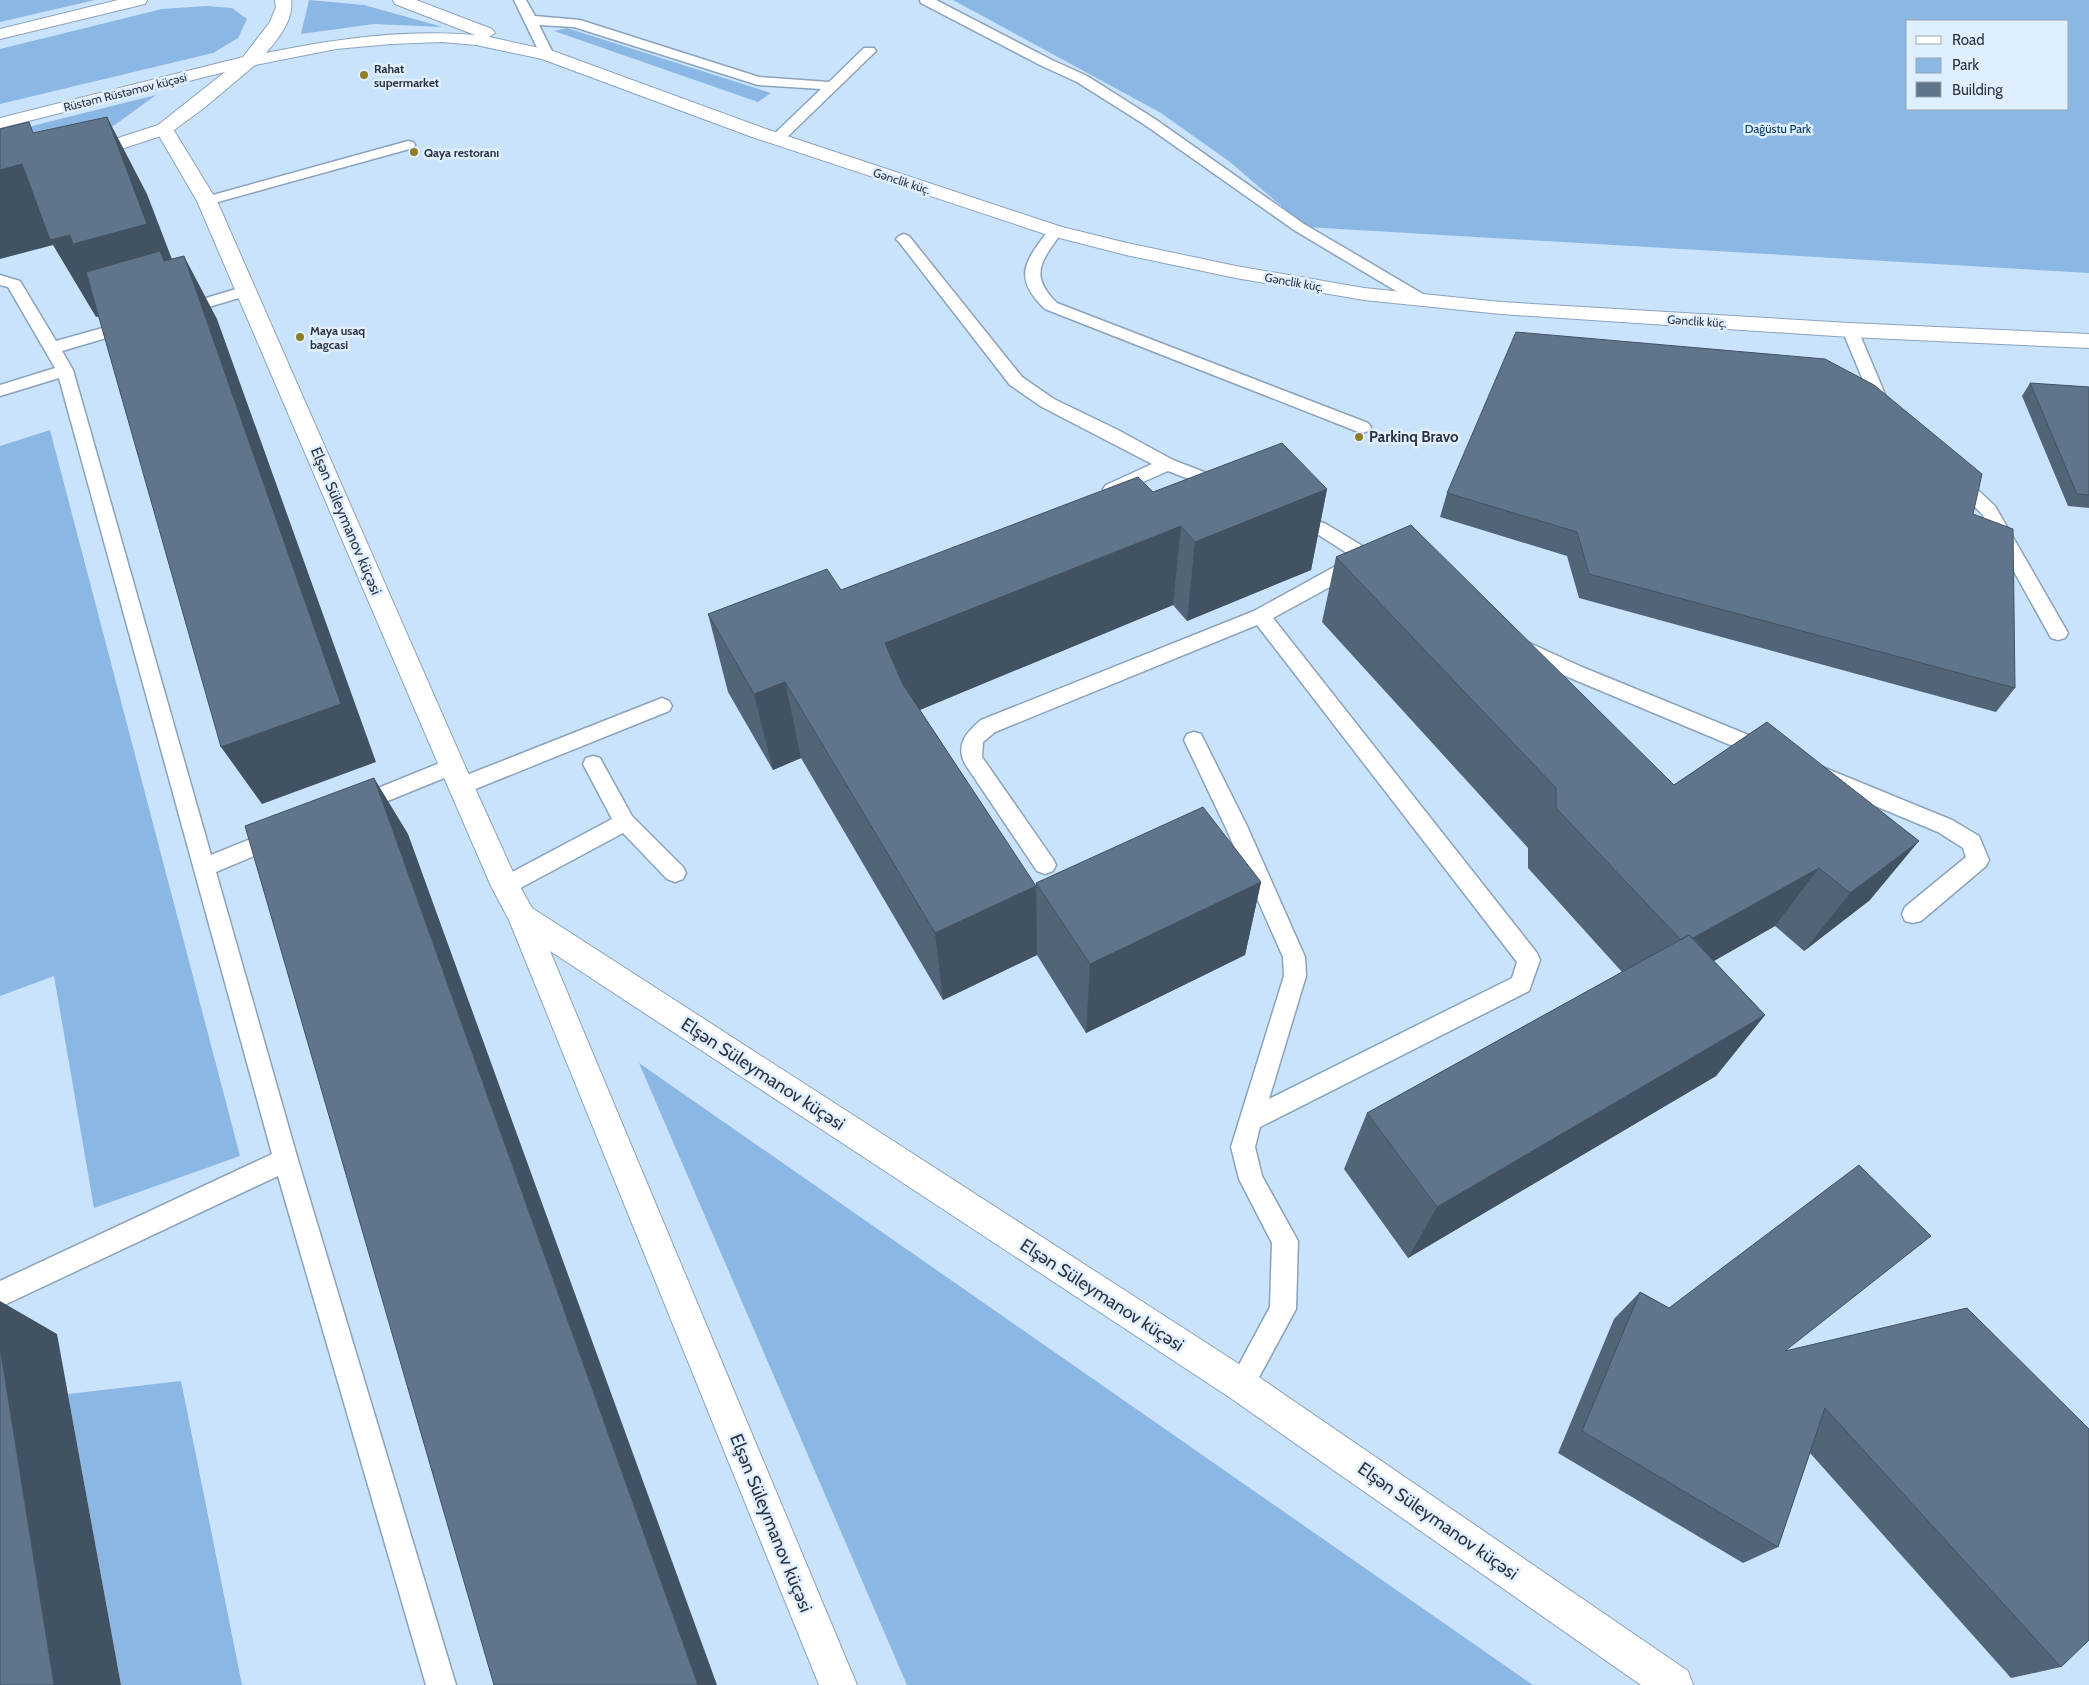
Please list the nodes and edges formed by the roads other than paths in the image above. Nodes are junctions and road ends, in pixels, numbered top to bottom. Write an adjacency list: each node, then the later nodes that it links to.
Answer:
1 (138, 0): 7 (main road)
2 (283, 0): 10 (main road)
3 (401, 0): 9 (main road)
4 (520, 0): 6 (lane)
5 (926, 0): 22 (lane)
6 (530, 20): 9 (lane); 11 (lane)
7 (0, 34)
8 (869, 51): 11 (lane)
9 (540, 53): 10 (main road, Rüstəm Rüstəmov küçəsi); 14 (main road, Gənclik küç.)
10 (249, 61): 12 (main road, Rüstəm Rüstəmov küçəsi); 13 (main road)
11 (834, 86): 14 (lane)
12 (0, 123)
13 (164, 129): 16 (main road); 17 (main road, Elşən Süleymanov küçəsi)
14 (777, 139): 18 (main road, Gənclik küç.)
15 (408, 145): 17 (lane)
16 (67, 161)
17 (208, 201): 21 (main road, Elşən Süleymanov küçəsi)
18 (1055, 231): 22 (main road, Gənclik küç.); 31 (lane)
19 (904, 239): 32 (lane)
20 (0, 280): 27 (lane)
21 (246, 291): 23 (lane); 47 (main road, Elşən Süleymanov küçəsi)
22 (1422, 300): 25 (main road, Gənclik küç.)
23 (163, 316)
24 (144, 321): 27 (lane)
25 (1850, 330): 26 (main road, Gənclik küç.); 30 (lane)
26 (2089, 341)
27 (52, 348): 28 (lane)
28 (65, 370): 29 (lane); 52 (lane)
29 (0, 391)
30 (1895, 425)
31 (1362, 427)
32 (1167, 464): 34 (lane); 35 (lane)
33 (1940, 466): 40 (lane)
34 (1238, 492)
35 (1096, 496)
36 (1273, 508): 37 (lane)
37 (1362, 555): 38 (lane); 39 (lane)
38 (1395, 574)
39 (1261, 616): 51 (lane); 57 (lane)
40 (2058, 633)
41 (1502, 636): 44 (lane)
42 (662, 706): 47 (lane)
43 (1194, 740): 57 (lane)
44 (1779, 757)
45 (593, 764): 49 (lane)
46 (1806, 768): 55 (lane)
47 (457, 776): 48 (lane); 54 (main road, Elşən Süleymanov küçəsi)
48 (342, 811)
49 (626, 822): 53 (lane); 54 (lane)
50 (296, 830): 52 (lane)
51 (1045, 865)
52 (203, 868): 58 (lane)
53 (675, 873)
54 (505, 886): 56 (main road, Elşən Süleymanov küçəsi)
55 (1913, 914)
56 (522, 917): 60 (main road, Elşən Süleymanov küçəsi); 62 (main road, Elşən Süleymanov küçəsi)
57 (1250, 1120): 60 (lane)
58 (286, 1160): 59 (lane); 61 (lane)
59 (0, 1294)
60 (1241, 1385): 63 (main road, Elşən Süleymanov küçəsi)
61 (441, 1685)
62 (838, 1685)
63 (1674, 1685)

